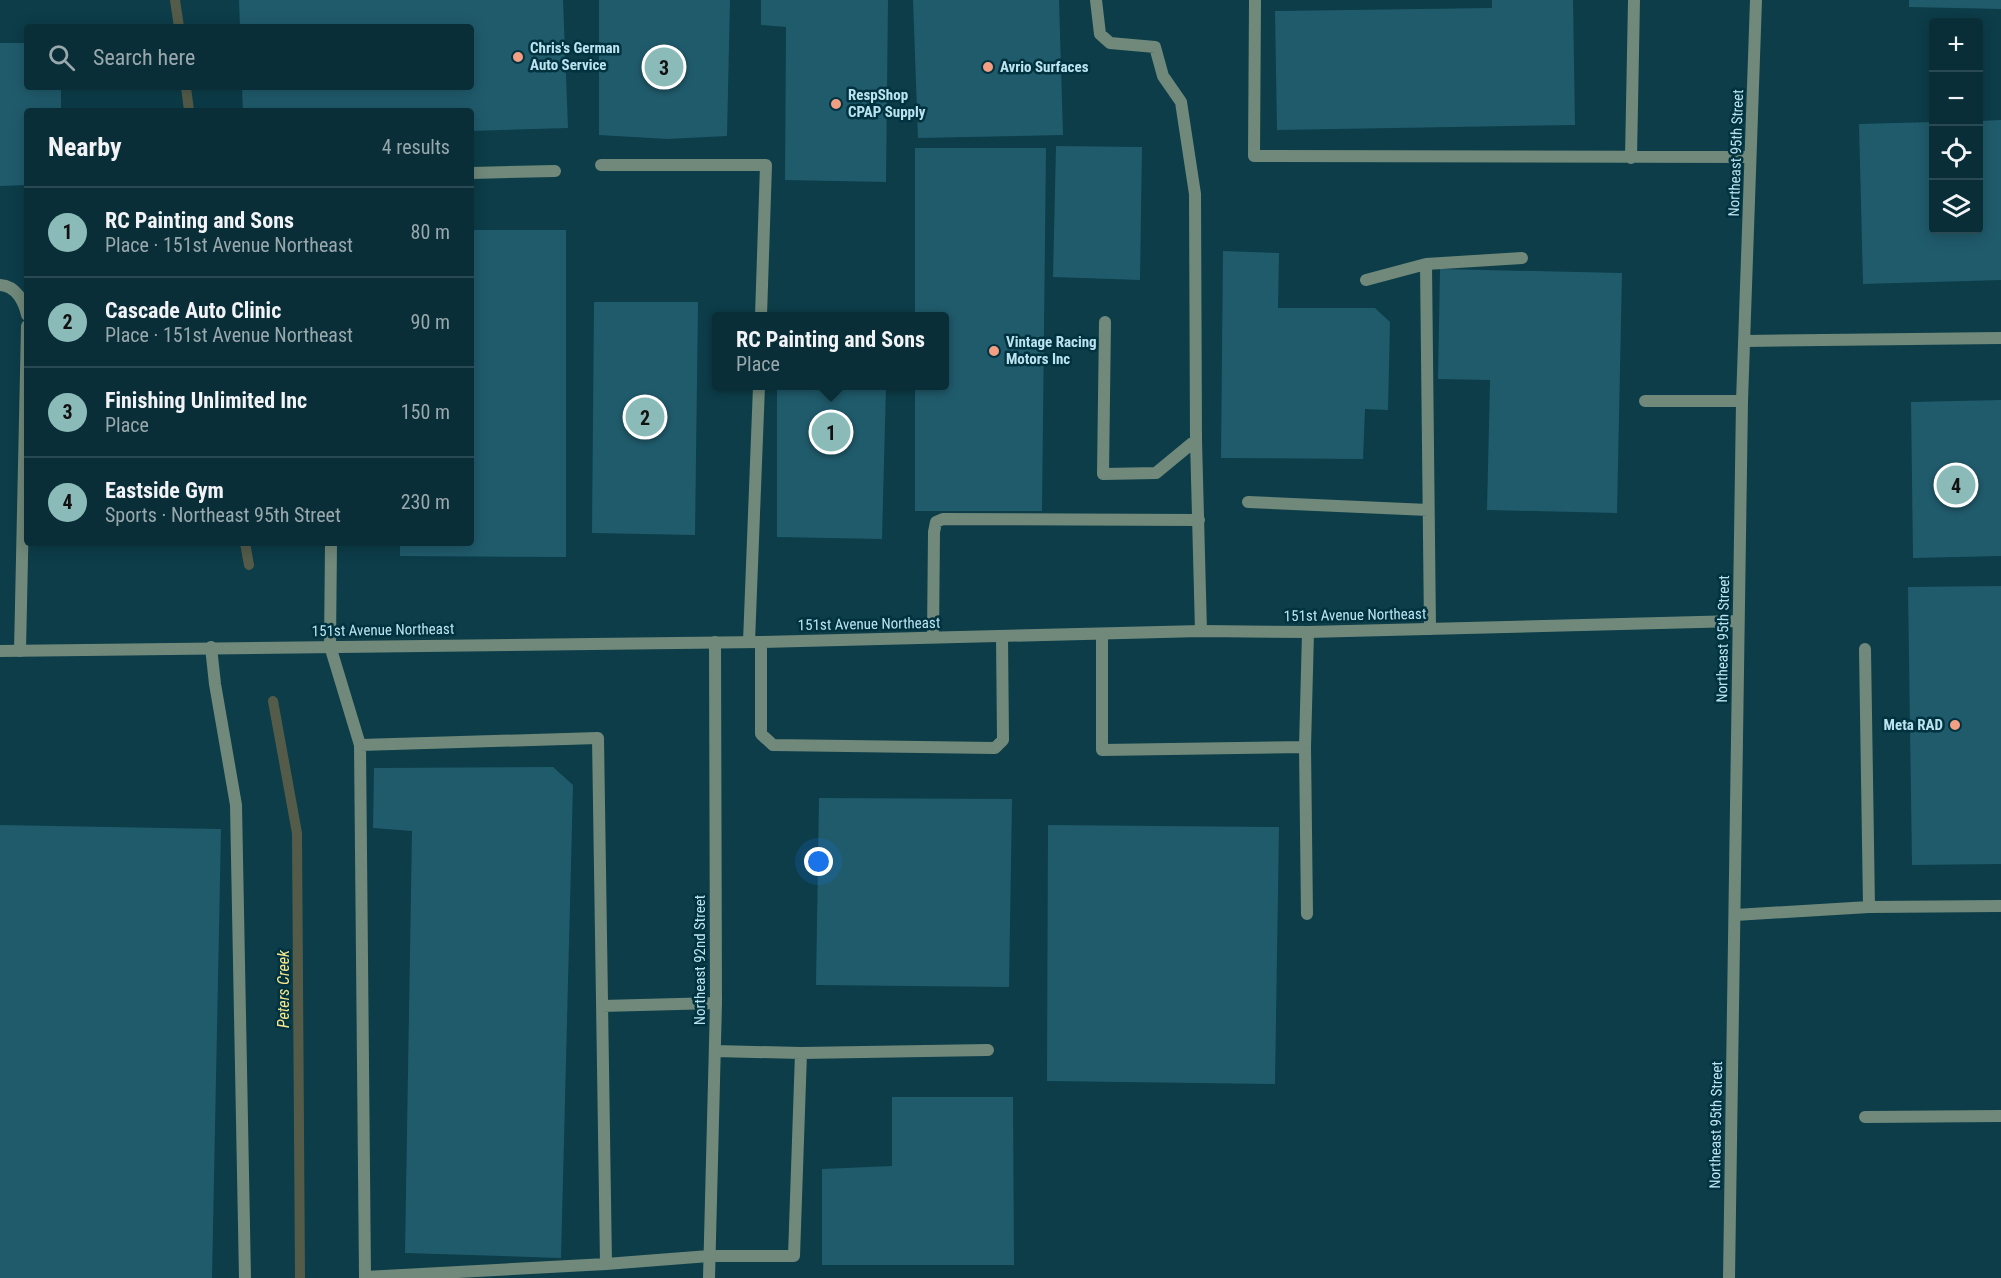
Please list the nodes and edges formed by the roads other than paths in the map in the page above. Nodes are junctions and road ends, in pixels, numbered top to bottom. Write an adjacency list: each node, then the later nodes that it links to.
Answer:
1 (1096, 0): 22 (street)
2 (1255, 0): 6 (street)
3 (1634, 0): 6 (street)
4 (1756, 0): 5 (street, Northeast 95th Street)
5 (1750, 157): 6 (street); 18 (street, Northeast 95th Street)
6 (1631, 158)
7 (601, 165): 15 (street)
8 (555, 171): 9 (street)
9 (474, 173)
10 (1522, 258): 11 (street)
11 (1426, 264): 12 (street); 25 (street)
12 (1366, 280)
13 (0, 285): 14 (street)
14 (24, 300)
15 (761, 312)
16 (1105, 322): 22 (street)
17 (2001, 338): 18 (street)
18 (1745, 341): 21 (street, Northeast 95th Street)
19 (759, 390): 36 (street)
20 (1645, 401): 21 (street)
21 (1742, 401): 28 (street, Northeast 95th Street)
22 (1196, 440): 26 (street)
23 (24, 465): 41 (street)
24 (1248, 502): 25 (street)
25 (1428, 510): 29 (street)
26 (1199, 520): 30 (street); 34 (street)
27 (331, 546): 37 (street)
28 (1738, 621): 29 (street, 151st Avenue Northeast); 47 (street, Northeast 95th Street)
29 (1430, 629): 31 (street, 151st Avenue Northeast)
30 (1201, 631): 31 (street, 151st Avenue Northeast); 32 (street, 151st Avenue Northeast)
31 (1308, 632): 43 (street)
32 (1102, 634): 33 (street, 151st Avenue Northeast); 43 (street)
33 (1002, 636): 34 (street, 151st Avenue Northeast); 36 (street)
34 (933, 637): 36 (street, 151st Avenue Northeast)
35 (715, 642): 36 (street, 151st Avenue Northeast); 37 (street, 151st Avenue Northeast); 48 (street, Northeast 92nd Street)
36 (755, 642)
37 (330, 646): 38 (street, 151st Avenue Northeast); 42 (street)
38 (211, 648): 41 (street, 151st Avenue Northeast); 57 (street)
39 (1865, 650): 45 (street)
40 (0, 651): 41 (street, 151st Avenue Northeast)
41 (20, 651)
42 (360, 745): 49 (street); 56 (street)
43 (1305, 747): 46 (street)
44 (2001, 906): 45 (street)
45 (1869, 907): 47 (street)
46 (1307, 914)
47 (1735, 915): 59 (street, Northeast 95th Street)
48 (716, 1003): 49 (street); 51 (street, Northeast 92nd Street)
49 (602, 1006): 56 (street)
50 (988, 1050): 52 (street)
51 (715, 1051): 52 (street); 55 (street, Northeast 92nd Street)
52 (801, 1053): 55 (street)
53 (2001, 1116): 54 (street)
54 (1865, 1117)
55 (709, 1256): 56 (street); 58 (street, Northeast 92nd Street)
56 (606, 1264)
57 (245, 1278)
58 (709, 1278)
59 (1729, 1278)

